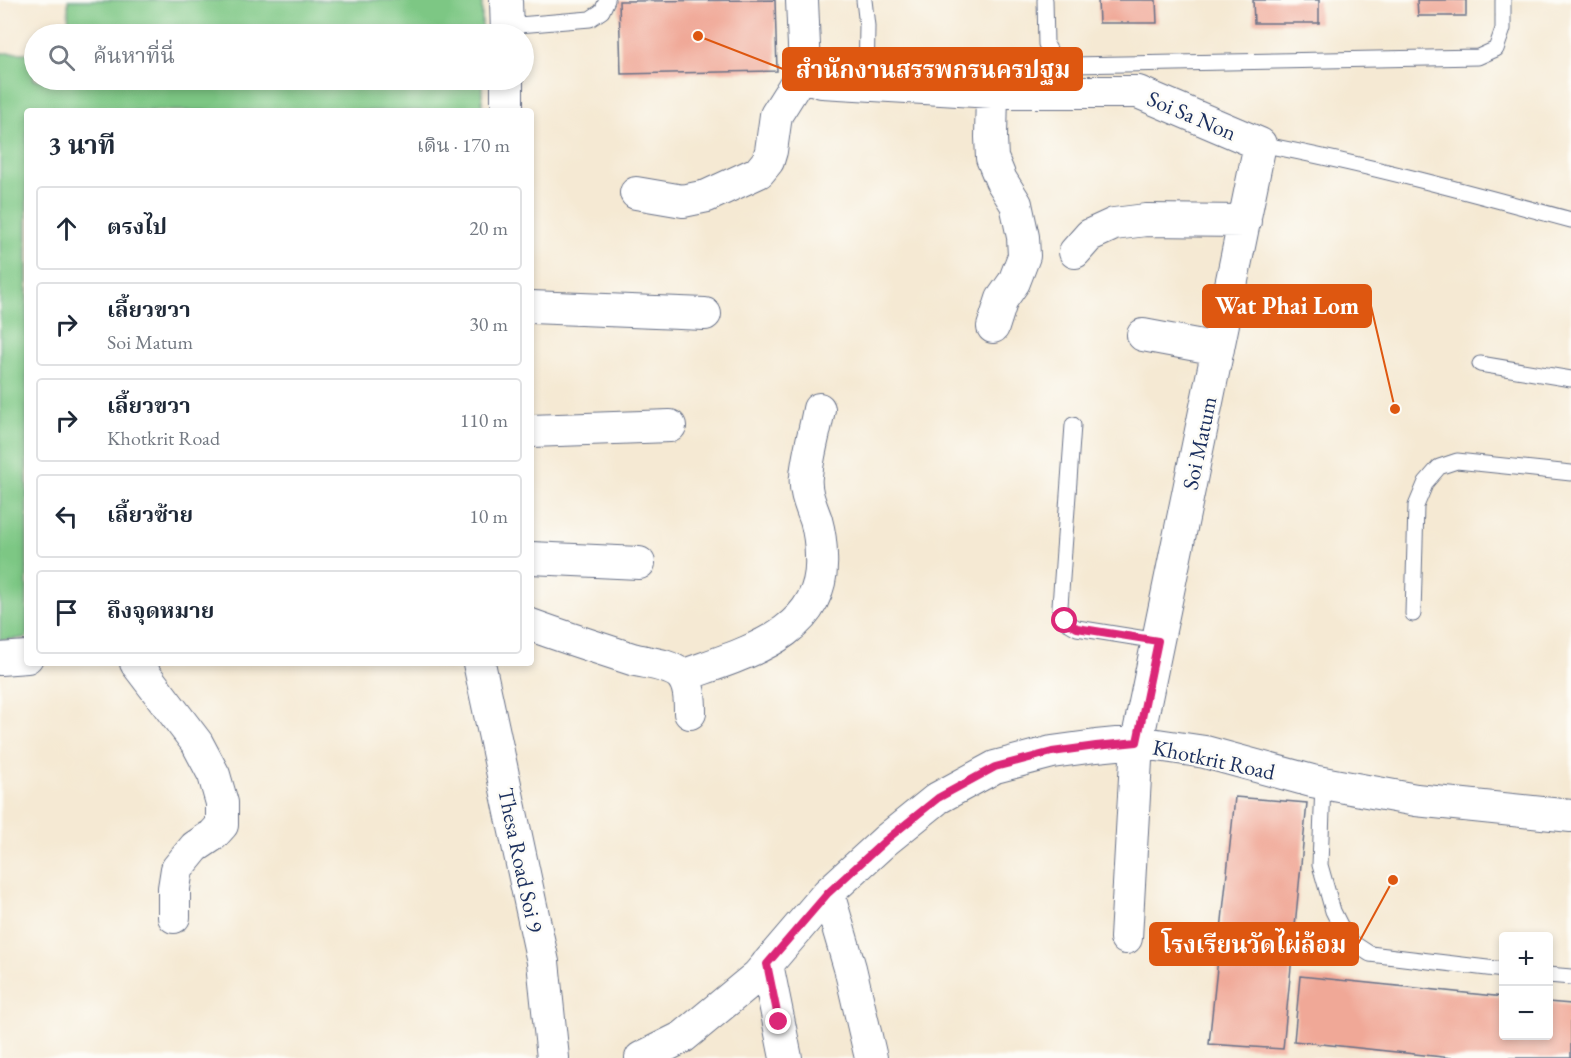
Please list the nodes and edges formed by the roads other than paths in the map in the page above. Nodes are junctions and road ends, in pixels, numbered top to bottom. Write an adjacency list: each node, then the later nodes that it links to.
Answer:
1 (607, 0): 6 (lane)
2 (802, 0): 7 (street)
3 (864, 0): 8 (lane)
4 (1045, 0): 5 (lane)
5 (1503, 0)
6 (507, 20)
7 (805, 69): 8 (street, Soi Sa Non); 13 (street)
8 (866, 84): 10 (street, Soi Sa Non)
9 (507, 90): 11 (street)
10 (992, 93): 12 (street, Soi Sa Non); 19 (street)
11 (507, 108)
12 (1260, 144): 14 (lane); 15 (street, Soi Matum)
13 (636, 193)
14 (1571, 220)
15 (1245, 221): 16 (street); 21 (street, Soi Matum)
16 (1075, 252)
17 (534, 307): 18 (street)
18 (705, 314)
19 (993, 327)
20 (1143, 335): 21 (street)
21 (1218, 349): 33 (street, Soi Matum)
22 (1480, 364): 23 (lane)
23 (1571, 379)
24 (819, 409): 38 (street)
25 (1073, 425): 33 (lane)
26 (670, 426): 27 (street)
27 (534, 431)
28 (1571, 473): 31 (lane)
29 (534, 558): 30 (street)
30 (639, 563)
31 (1413, 614)
32 (534, 626): 38 (street)
33 (1158, 641): 40 (street, Soi Matum)
34 (24, 657): 35 (street)
35 (0, 659)
36 (138, 666): 44 (street)
37 (480, 666): 50 (street, Thesa Road Soi 9)
38 (682, 676): 39 (street)
39 (690, 714)
40 (1137, 742): 41 (street, Khotkrit Road); 43 (street, Khotkrit Road); 45 (street, Soi Matum)
41 (1323, 783): 42 (street, Khotkrit Road); 47 (lane)
42 (1571, 816)
43 (828, 893): 46 (street, Khotkrit Road); 53 (street)
44 (174, 917)
45 (1126, 938)
46 (767, 964): 51 (street, Khotkrit Road); 52 (street)
47 (1499, 970)
48 (1553, 975): 49 (lane)
49 (1571, 977)
50 (553, 1058)
51 (641, 1058)
52 (786, 1058)
53 (871, 1058)

